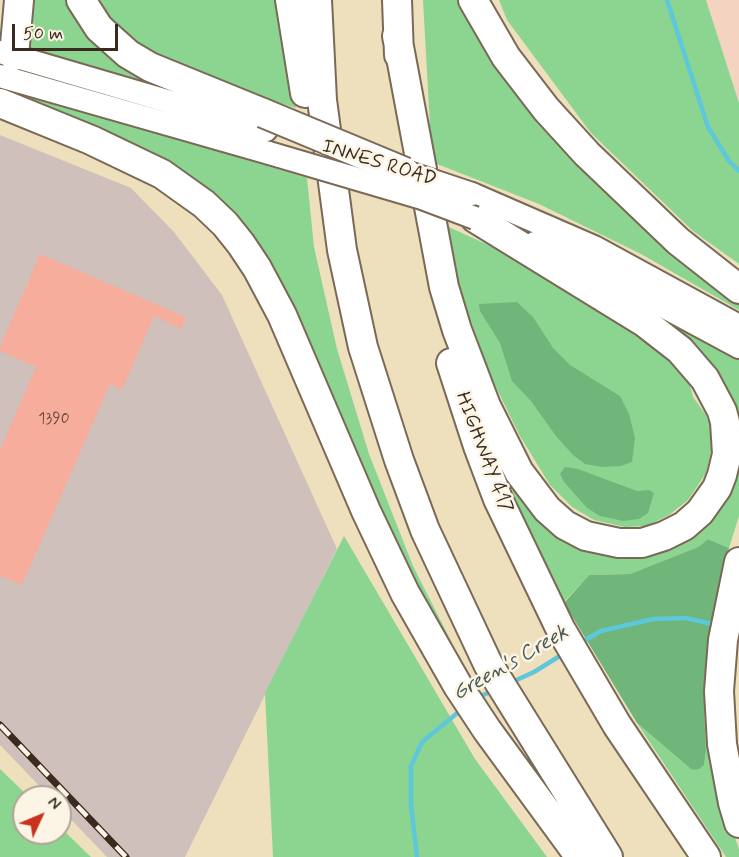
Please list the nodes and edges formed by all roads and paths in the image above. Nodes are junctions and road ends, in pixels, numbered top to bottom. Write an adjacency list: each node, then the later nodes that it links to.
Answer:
1 (19, 0): 8 (highway)
2 (81, 0): 10 (highway)
3 (290, 0): 16 (highway)
4 (317, 0): 16 (highway)
5 (397, 0): 7 (highway, HIGHWAY 417)
6 (473, 0): 13 (highway)
7 (398, 36): 12 (highway); 21 (highway, HIGHWAY 417)
8 (5, 61): 10 (main road); 12 (main road, INNES ROAD, bridge)
9 (0, 103): 19 (highway)
10 (265, 121): 11 (highway, bridge)
11 (405, 172): 12 (main road, INNES ROAD, bridge)
12 (473, 206): 14 (main road, INNES ROAD); 15 (main road, INNES ROAD)
13 (739, 289)
14 (739, 326)
15 (739, 347)
16 (399, 460): 20 (highway)
17 (739, 562): 18 (highway)
18 (739, 823)
19 (580, 857)
20 (608, 857)
21 (706, 857)

